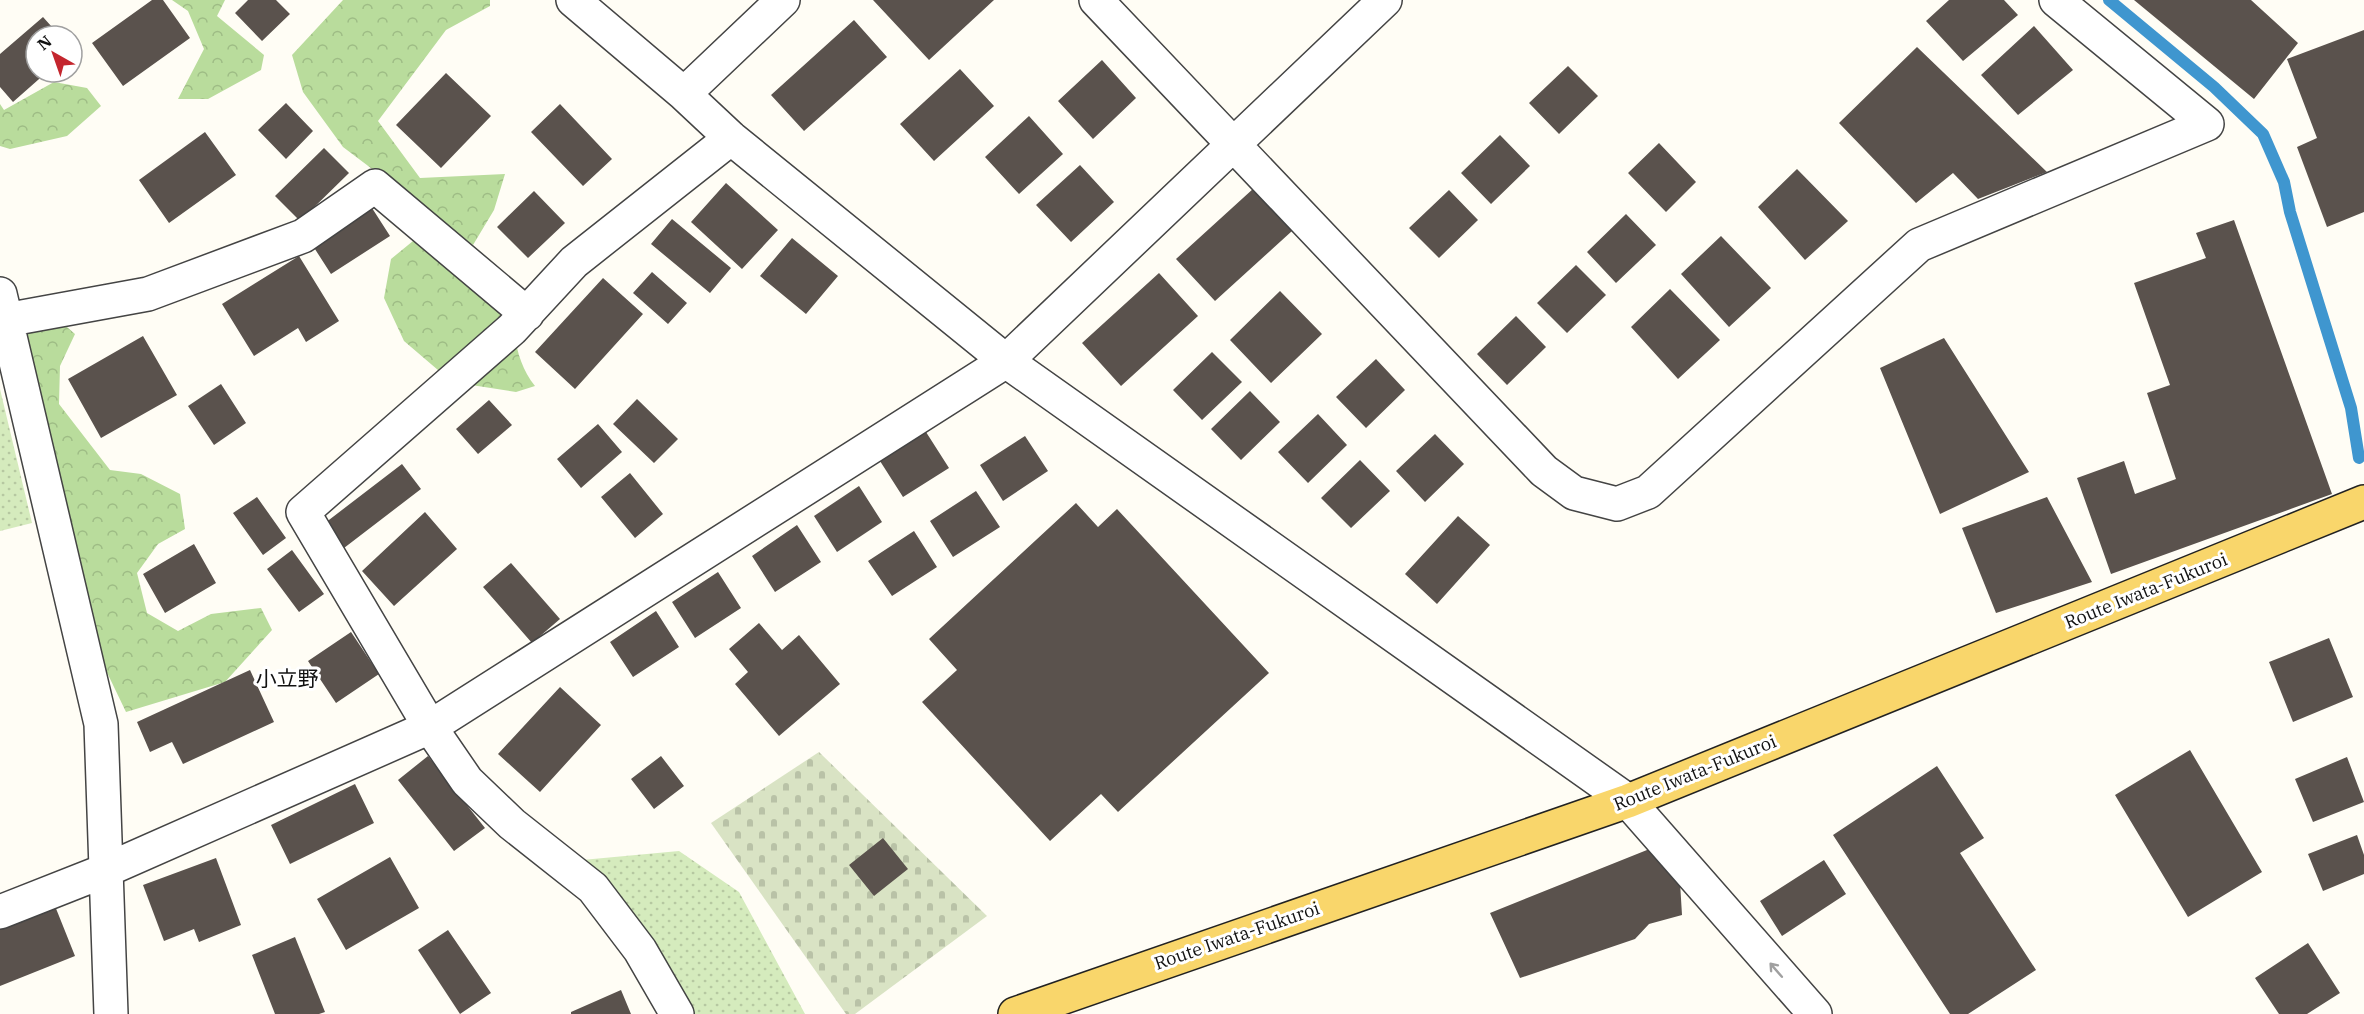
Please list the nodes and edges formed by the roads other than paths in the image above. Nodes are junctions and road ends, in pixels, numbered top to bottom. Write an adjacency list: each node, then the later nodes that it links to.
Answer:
1 (573, 0): 6 (street)
2 (783, 0): 6 (street)
3 (1096, 0): 8 (street)
4 (1385, 0): 8 (street)
5 (2056, 0): 8 (street)
6 (684, 94): 7 (street)
7 (731, 138): 10 (street); 11 (street)
8 (1233, 144): 11 (street)
9 (2, 312): 10 (street); 15 (street)
10 (527, 314): 13 (street)
11 (1006, 361): 13 (street); 14 (street)
12 (2364, 502): 14 (main road, Route Iwata-Fukuroi)
13 (430, 727): 15 (street); 18 (street)
14 (1628, 801): 19 (main road, Route Iwata-Fukuroi); 20 (street, one-way to 14)
15 (104, 871): 16 (street); 17 (street)
16 (0, 912)
17 (111, 1014)
18 (677, 1014)
19 (1015, 1014)
20 (1815, 1014)

